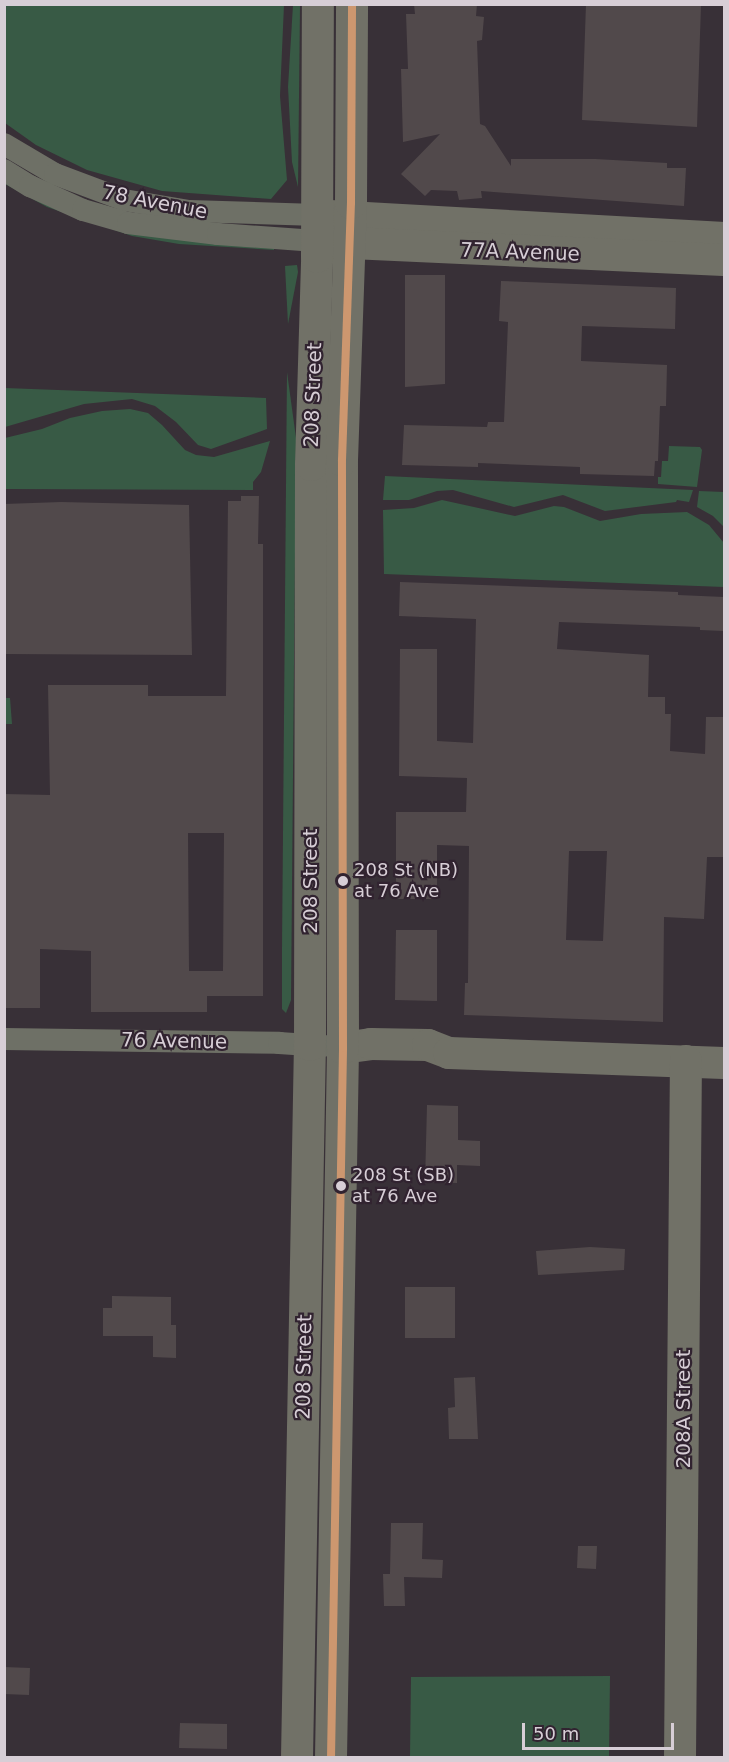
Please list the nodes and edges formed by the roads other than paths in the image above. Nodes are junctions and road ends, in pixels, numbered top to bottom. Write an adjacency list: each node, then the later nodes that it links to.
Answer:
1 (318, 4): 5 (main road, 208 Street)
2 (352, 4): 6 (main road, 208 Street)
3 (4, 144): 5 (street, 78 Avenue)
4 (4, 170): 5 (street, 78 Avenue)
5 (317, 228): 6 (main road, 77A Avenue); 10 (main road, 208 Street)
6 (350, 231): 7 (main road, 77A Avenue); 8 (main road, 77A Avenue); 11 (main road, 208 Street)
7 (724, 238)
8 (724, 260)
9 (4, 1039): 10 (street, 76 Avenue)
10 (310, 1045): 11 (street, 76 Avenue); 14 (main road, 208 Street)
11 (344, 1048): 12 (main road, 76 Avenue); 15 (main road, 208 Street)
12 (686, 1061): 13 (main road, 76 Avenue); 16 (main road, 208A Street)
13 (724, 1063)
14 (297, 1758)
15 (331, 1758)
16 (680, 1758)

